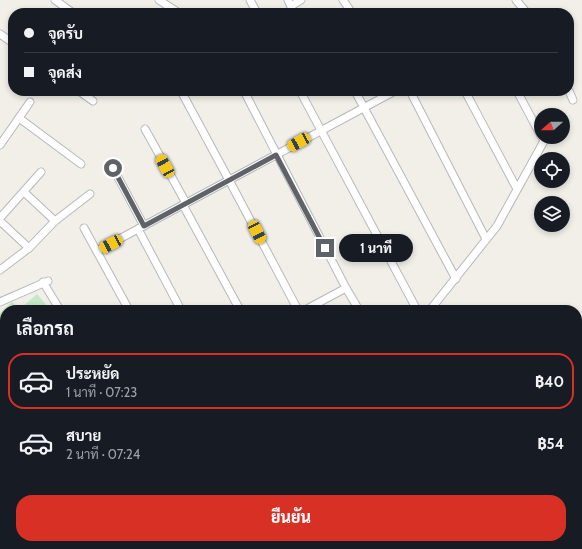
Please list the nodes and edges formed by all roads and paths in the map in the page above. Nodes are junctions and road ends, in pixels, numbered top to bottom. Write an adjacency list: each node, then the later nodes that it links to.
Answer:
1 (55, 0): 6 (street)
2 (159, 0): 7 (street)
3 (301, 0): 5 (street)
4 (516, 0): 8 (street)
5 (291, 6)
6 (66, 8)
7 (171, 8)
8 (523, 8)
9 (85, 96): 21 (street)
10 (183, 96): 34 (street)
11 (246, 96): 30 (street)
12 (303, 96): 26 (street)
13 (358, 96): 22 (street)
14 (386, 96): 22 (street)
15 (413, 96): 44 (street)
16 (468, 96): 35 (street)
17 (520, 96): 24 (street)
18 (572, 96): 19 (street)
19 (574, 100)
20 (30, 102): 23 (street)
21 (93, 102)
22 (364, 108): 26 (street); 48 (street)
23 (19, 118): 27 (street); 31 (street)
24 (534, 123)
25 (145, 129): 38 (street)
26 (321, 130): 30 (street); 58 (street)
27 (2, 136): 29 (street)
28 (542, 144): 35 (street)
29 (0, 145)
30 (276, 155): 34 (street); 49 (street)
31 (81, 164)
32 (113, 168): 42 (street)
33 (41, 172): 36 (street)
34 (229, 180): 38 (street); 55 (street)
35 (517, 189): 44 (street)
36 (24, 192): 39 (street); 41 (street)
37 (90, 194): 41 (street)
38 (184, 204): 42 (street); 54 (street)
39 (0, 218)
40 (0, 221): 45 (street)
41 (55, 221): 45 (street)
42 (141, 227): 46 (street); 53 (street)
43 (84, 228): 46 (street)
44 (486, 239): 48 (street)
45 (29, 248): 47 (street)
46 (97, 251): 52 (street)
47 (0, 270)
48 (456, 278): 59 (street)
49 (346, 288): 56 (street); 57 (street)
50 (0, 302): 51 (street)
51 (58, 305)
52 (126, 305)
53 (180, 305)
54 (237, 305)
55 (295, 305)
56 (314, 305)
57 (355, 305)
58 (414, 305)
59 (434, 305)

